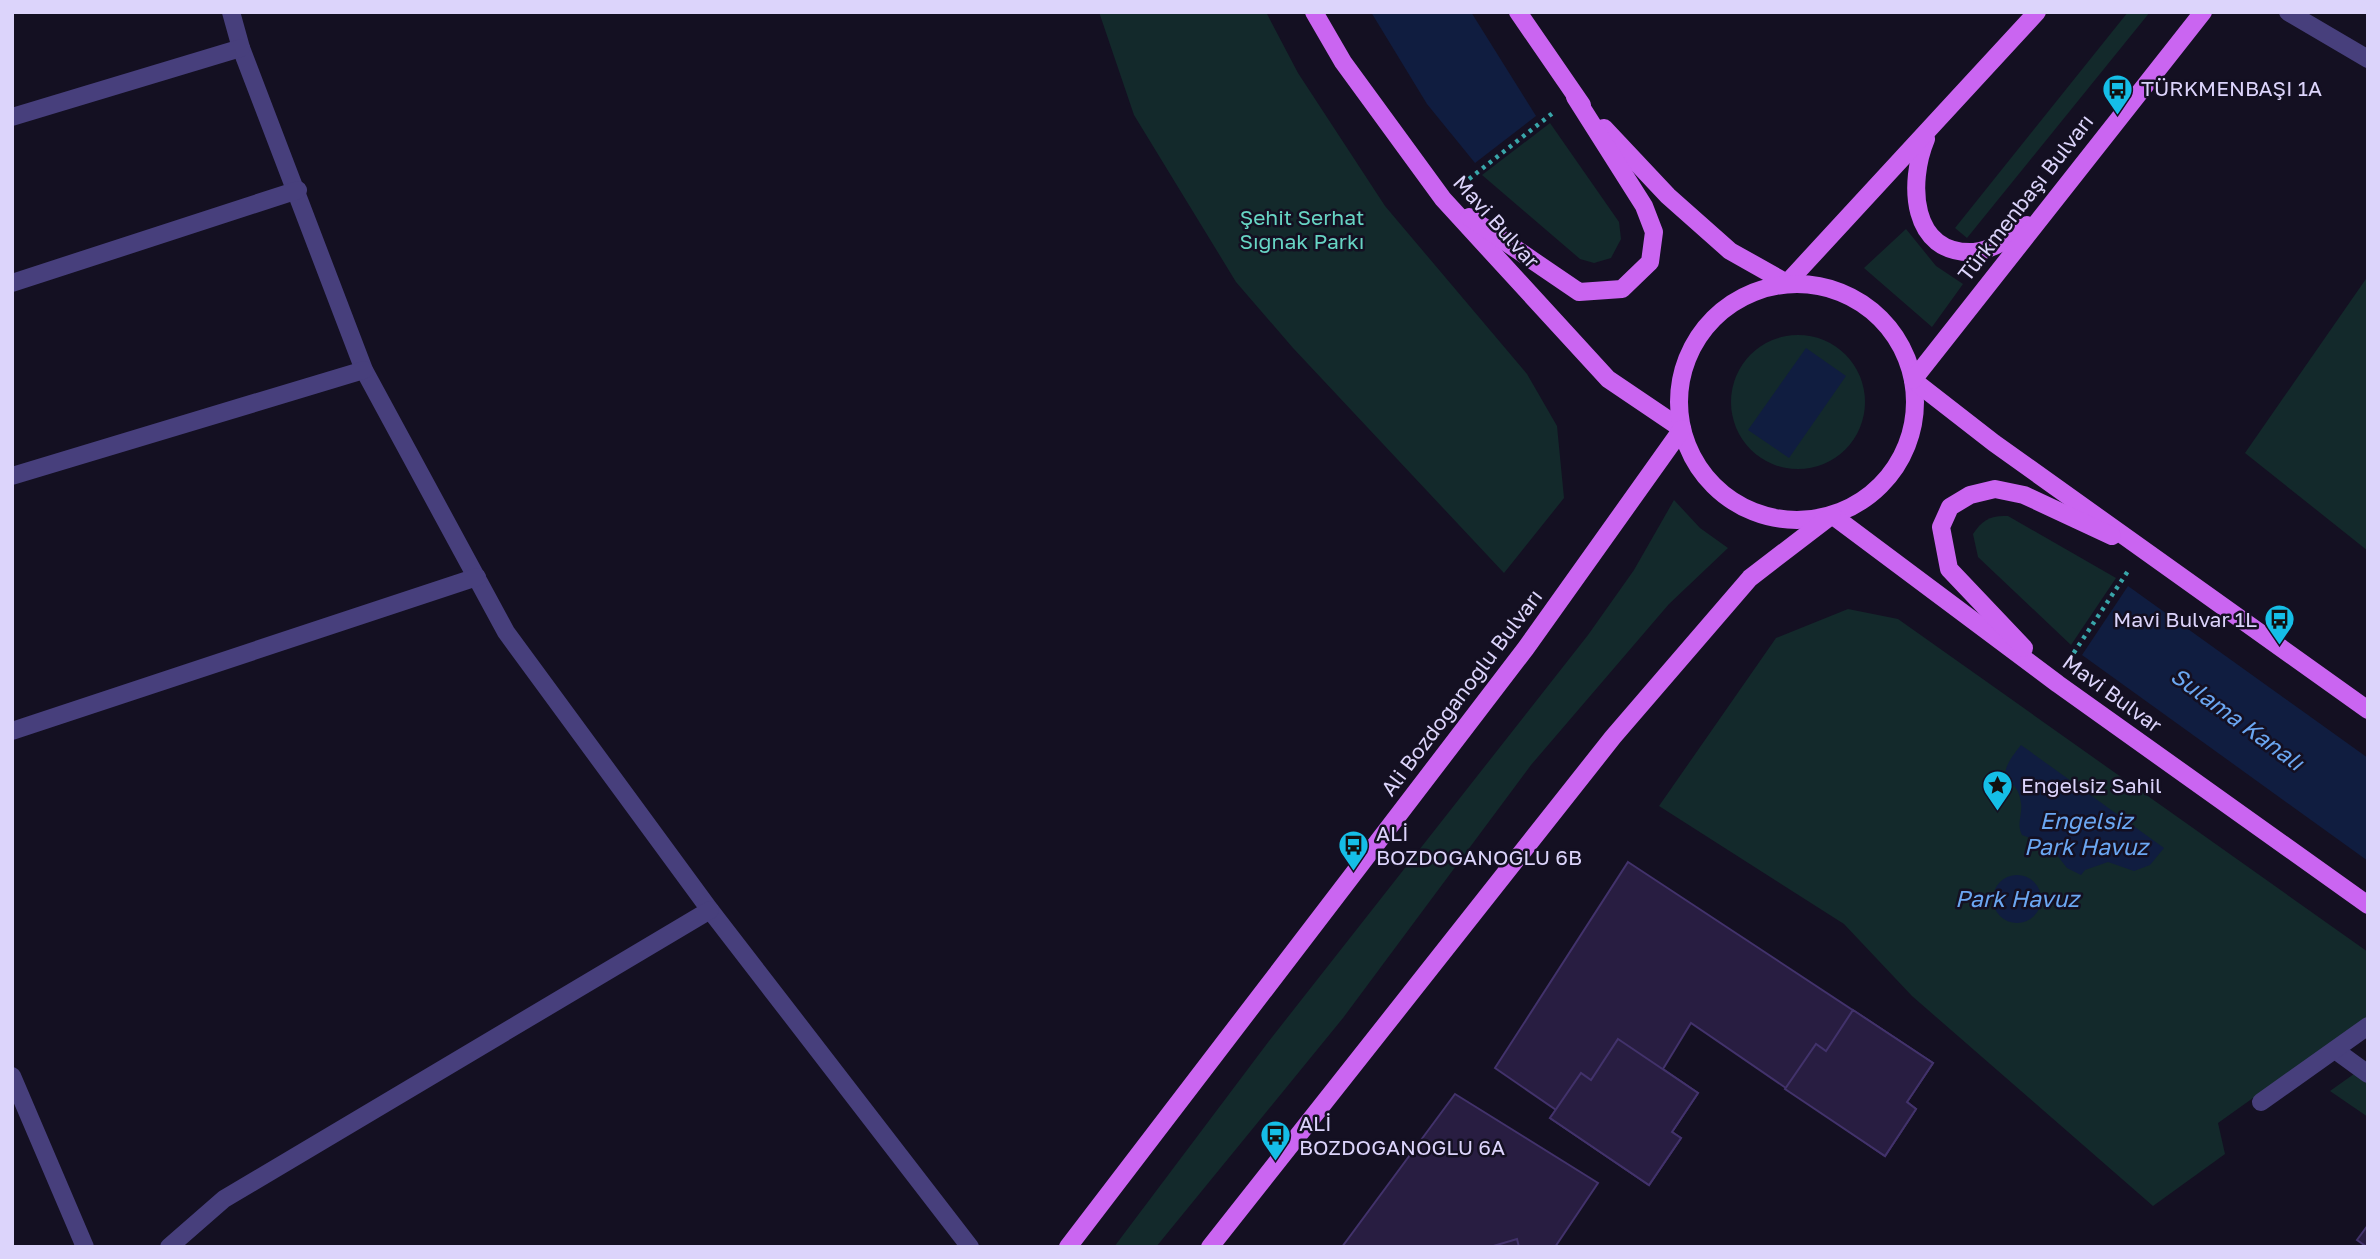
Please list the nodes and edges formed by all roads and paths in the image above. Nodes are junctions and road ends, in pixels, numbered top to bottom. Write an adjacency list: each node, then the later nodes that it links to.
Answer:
1 (231, 12): 7 (street)
2 (1314, 12): 15 (main road, Mavi Bulvar)
3 (1518, 12): 9 (main road)
4 (2203, 12): 16 (main road, Türkmenbaşı Bulvarı)
5 (2288, 12): 8 (street)
6 (2037, 13): 10 (main road)
7 (241, 48): 12 (street); 14 (street)
8 (2368, 59)
9 (1575, 97): 15 (main road); 18 (main road)
10 (1949, 108): 16 (main road); 18 (main road)
11 (1558, 109): 13 (path)
12 (12, 117)
13 (1469, 179)
14 (298, 190): 17 (street); 19 (street)
15 (1443, 199): 21 (main road, Mavi Bulvar)
16 (2052, 203): 20 (main road, Türkmenbaşı Bulvarı)
17 (12, 283)
18 (1787, 283): 20 (main road); 21 (main road)
19 (365, 370): 22 (street); 26 (street)
20 (1913, 380): 23 (main road); 24 (main road)
21 (1682, 429): 23 (main road); 41 (main road, Ali Bozdoğanoğlu Bulvarı)
22 (12, 477)
23 (1832, 515): 28 (main road, Mavi Bulvar); 42 (main road)
24 (2150, 553): 28 (main road); 29 (main road)
25 (2130, 568): 27 (path)
26 (477, 577): 30 (street); 32 (street)
27 (2067, 662)
28 (2058, 684): 31 (main road, Mavi Bulvar)
29 (2368, 710)
30 (12, 731)
31 (2368, 905)
32 (710, 910): 39 (street); 40 (street)
33 (2368, 1026): 34 (street)
34 (2335, 1050): 35 (street); 37 (street)
35 (2368, 1073)
36 (12, 1076): 38 (street)
37 (2261, 1102)
38 (85, 1247)
39 (169, 1247)
40 (970, 1247)
41 (1068, 1247)
42 (1210, 1247)

